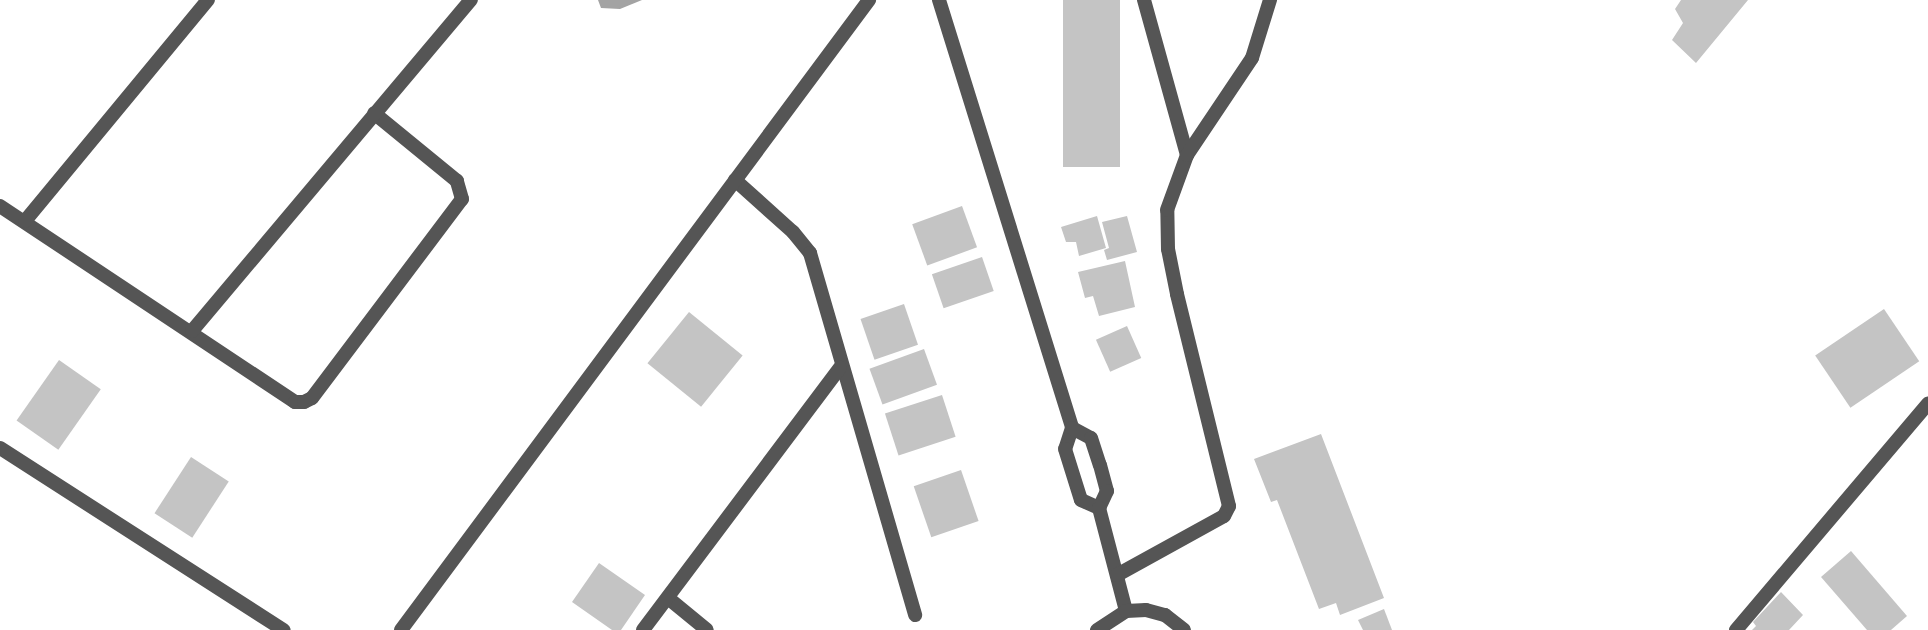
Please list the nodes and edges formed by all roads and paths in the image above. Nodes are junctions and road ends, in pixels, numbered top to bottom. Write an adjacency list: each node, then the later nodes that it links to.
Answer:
1 (208, 0): 11 (street)
2 (471, 0): 7 (street)
3 (869, 0): 9 (street)
4 (939, 0): 15 (street)
5 (1143, 0): 8 (street)
6 (1270, 0): 8 (street)
7 (374, 113): 12 (street); 12 (street)
8 (1187, 155): 18 (street)
9 (735, 180): 13 (street); 23 (street)
10 (0, 206): 11 (street)
11 (25, 221): 12 (street)
12 (192, 331)
13 (840, 368): 19 (street); 21 (street)
14 (1928, 404): 28 (street)
15 (1072, 428): 17 (street); 17 (street)
16 (0, 448): 22 (street)
17 (1099, 508): 18 (street)
18 (1117, 575): 20 (street)
19 (668, 598): 24 (street); 25 (street)
20 (1126, 611): 26 (street); 27 (street)
21 (915, 615)
22 (285, 630)
23 (401, 630)
24 (643, 630)
25 (707, 630)
26 (1097, 630)
27 (1184, 630)
28 (1737, 630)

